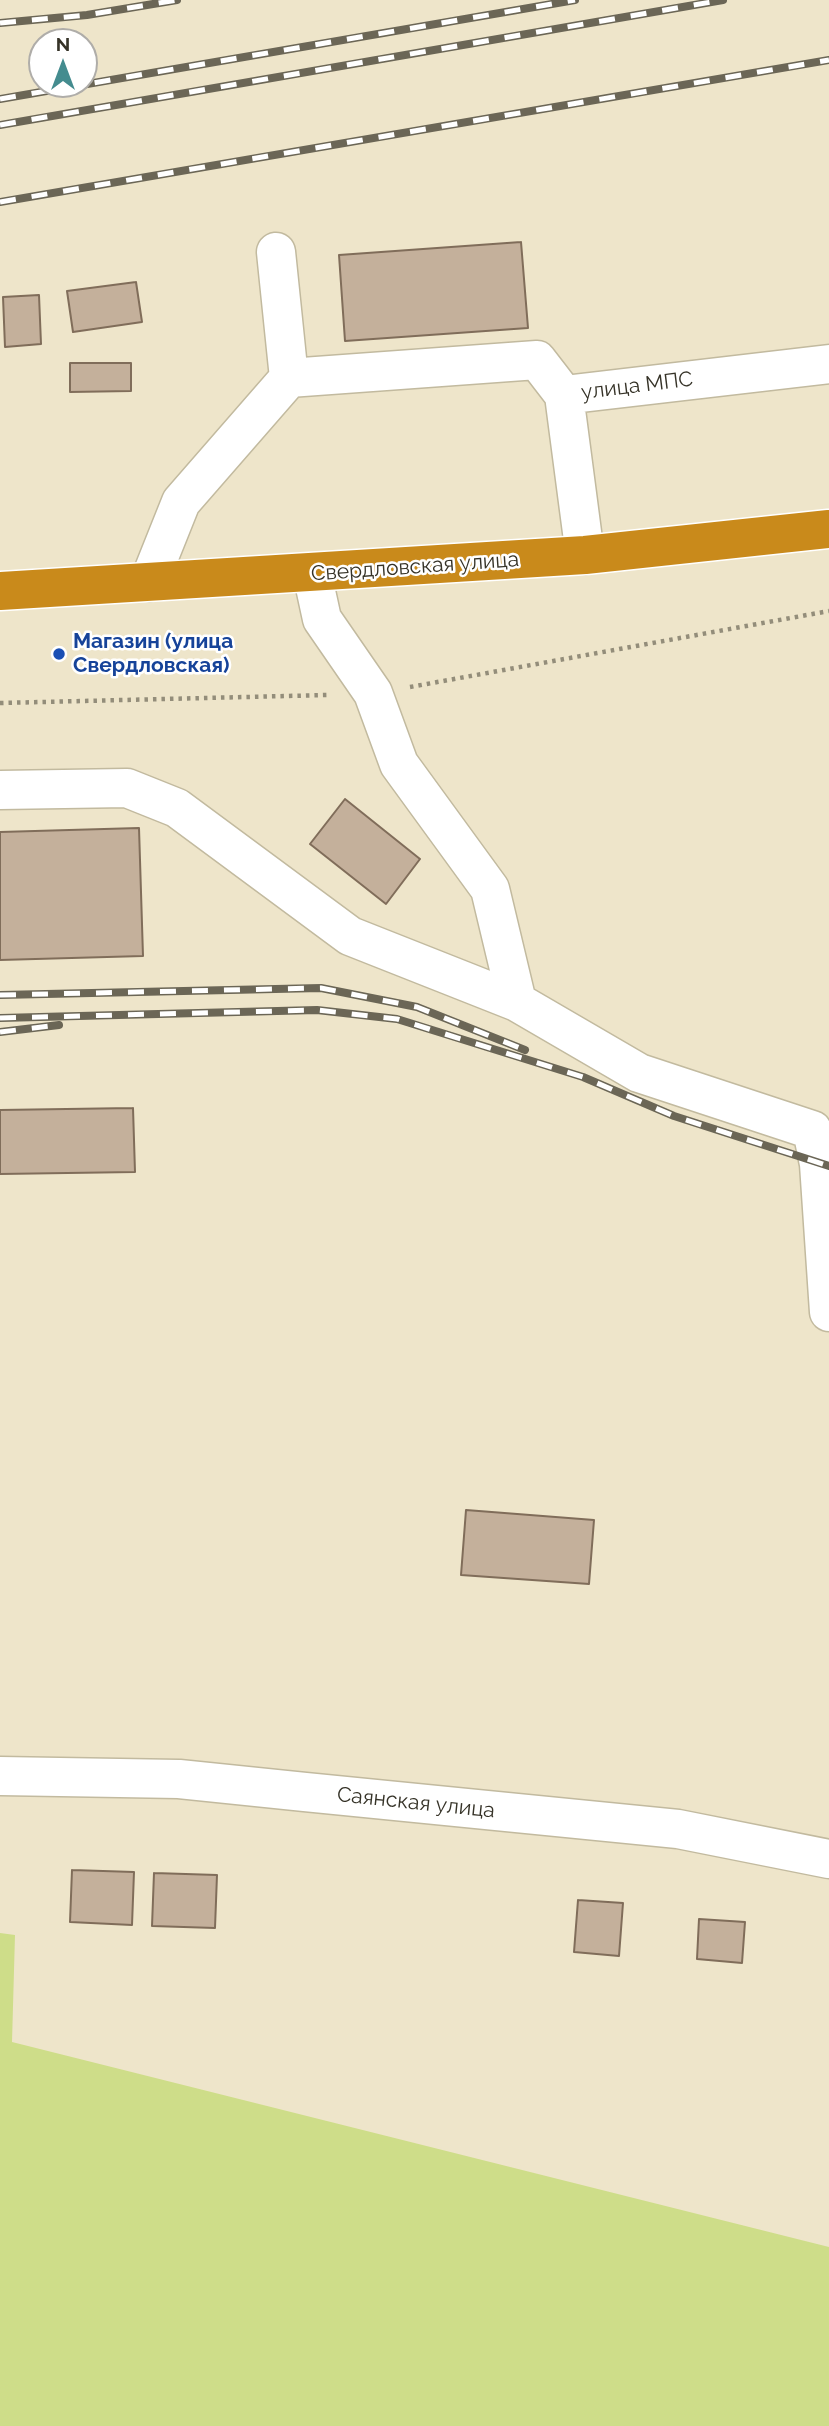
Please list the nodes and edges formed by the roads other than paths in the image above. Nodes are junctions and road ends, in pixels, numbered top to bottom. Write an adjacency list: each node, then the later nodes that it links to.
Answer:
1 (276, 252): 3 (street)
2 (829, 364): 4 (street, улица МПС)
3 (289, 378): 4 (street); 8 (street)
4 (564, 395): 6 (street, улица МПС)
5 (829, 528): 6 (highway, Свердловская улица)
6 (585, 555): 7 (highway, Свердловская улица)
7 (312, 573): 8 (highway, Свердловская улица); 11 (street)
8 (149, 582): 9 (highway, Свердловская улица)
9 (0, 592)
10 (0, 790): 11 (street)
11 (517, 1002): 12 (street)
12 (829, 1312)
13 (0, 1776): 14 (street, Саянская улица)
14 (829, 1859)

